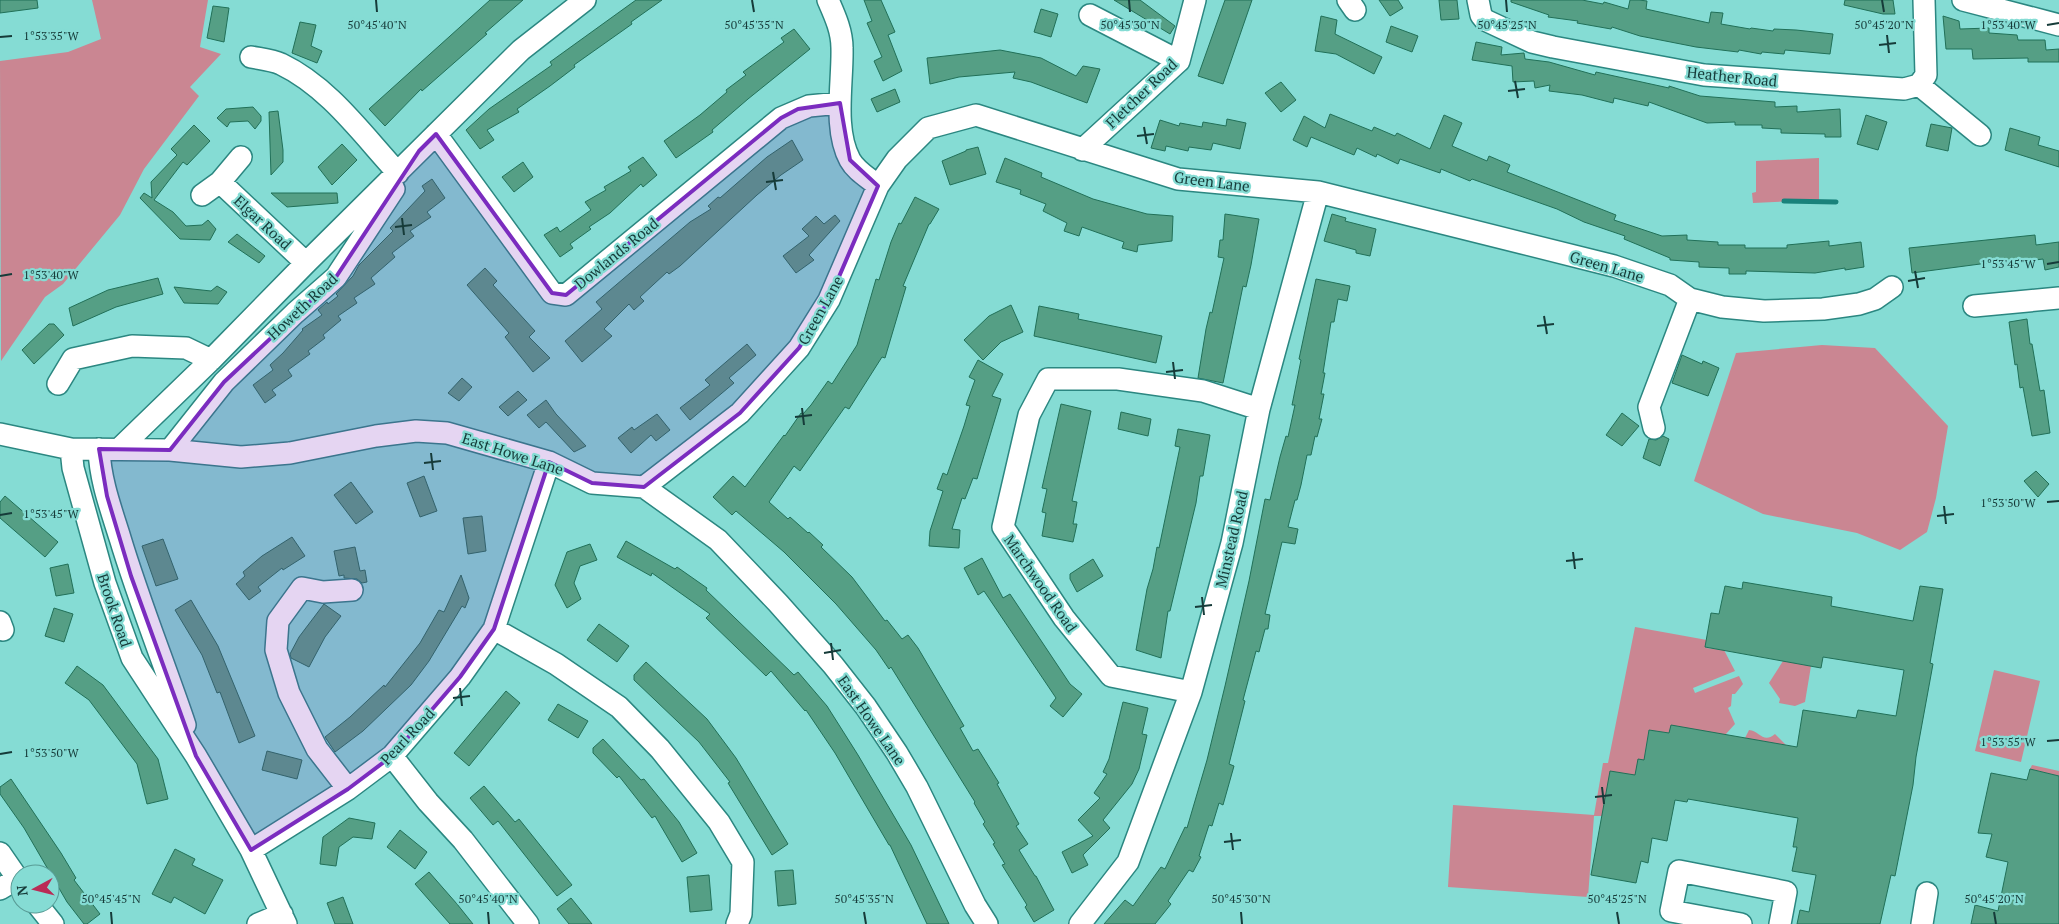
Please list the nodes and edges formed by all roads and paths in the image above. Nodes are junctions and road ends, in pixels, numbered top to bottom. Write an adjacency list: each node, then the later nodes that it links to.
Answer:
1 (585, 0): 13 (street, Howeth Road)
2 (828, 0): 12 (street)
3 (1195, 0): 10 (street, Fletcher Road)
4 (1478, 0): 11 (street, Heather Road)
5 (1924, 0): 11 (street)
6 (1963, 0): 8 (street)
7 (1090, 15): 10 (street)
8 (2059, 25)
9 (251, 56): 18 (street)
10 (1179, 61): 15 (street, Fletcher Road)
11 (1919, 85): 14 (street)
12 (840, 103): 13 (street, Dowlands Road); 20 (street)
13 (436, 134): 16 (street, Howeth Road)
14 (1980, 135)
15 (1082, 150): 20 (street, Green Lane); 21 (street, Green Lane)
16 (419, 151): 18 (street, Howeth Road); 35 (street, Howeth Road)
17 (241, 157): 19 (street)
18 (398, 172): 23 (street, Howeth Road)
19 (220, 182): 22 (street); 23 (street, Elgar Road)
20 (878, 186): 37 (street, Green Lane)
21 (1318, 192): 26 (street, Green Lane); 30 (street, Minstead Road)
22 (202, 195)
23 (306, 263): 28 (street, Howeth Road)
24 (1892, 287): 26 (street, Green Lane)
25 (2059, 298): 27 (street)
26 (1690, 299): 31 (street)
27 (1974, 306)
28 (211, 360): 29 (street); 34 (street, Howeth Road)
29 (58, 384)
30 (1260, 409): 40 (street, Minstead Road); 40 (street, Marchwood Road)
31 (1654, 428)
32 (0, 434): 33 (street, East Howe Lane)
33 (71, 449): 34 (street, East Howe Lane); 41 (street, Brook Road)
34 (109, 449): 35 (street, East Howe Lane); 41 (street, Brook Road)
35 (170, 450): 36 (street, East Howe Lane)
36 (549, 462): 37 (street, East Howe Lane); 39 (street, Pearl Road)
37 (644, 487): 54 (street, East Howe Lane)
38 (352, 590): 43 (street)
39 (494, 629): 42 (street, Pearl Road); 53 (street)
40 (1191, 692): 55 (street, Minstead Road)
41 (196, 756): 44 (street, Brook Road)
42 (392, 756): 43 (street, Pearl Road); 52 (street)
43 (348, 789): 44 (street, Pearl Road)
44 (251, 850): 49 (street, Brook Road)
45 (0, 853): 46 (street)
46 (10, 879)
47 (1928, 893): 58 (street)
48 (45, 914): 50 (street)
49 (284, 919): 51 (street)
50 (53, 924)
51 (258, 924)
52 (528, 924)
53 (737, 924)
54 (987, 924)
55 (1080, 924)
56 (1741, 924): 57 (street)
57 (1780, 924)
58 (1922, 924)

